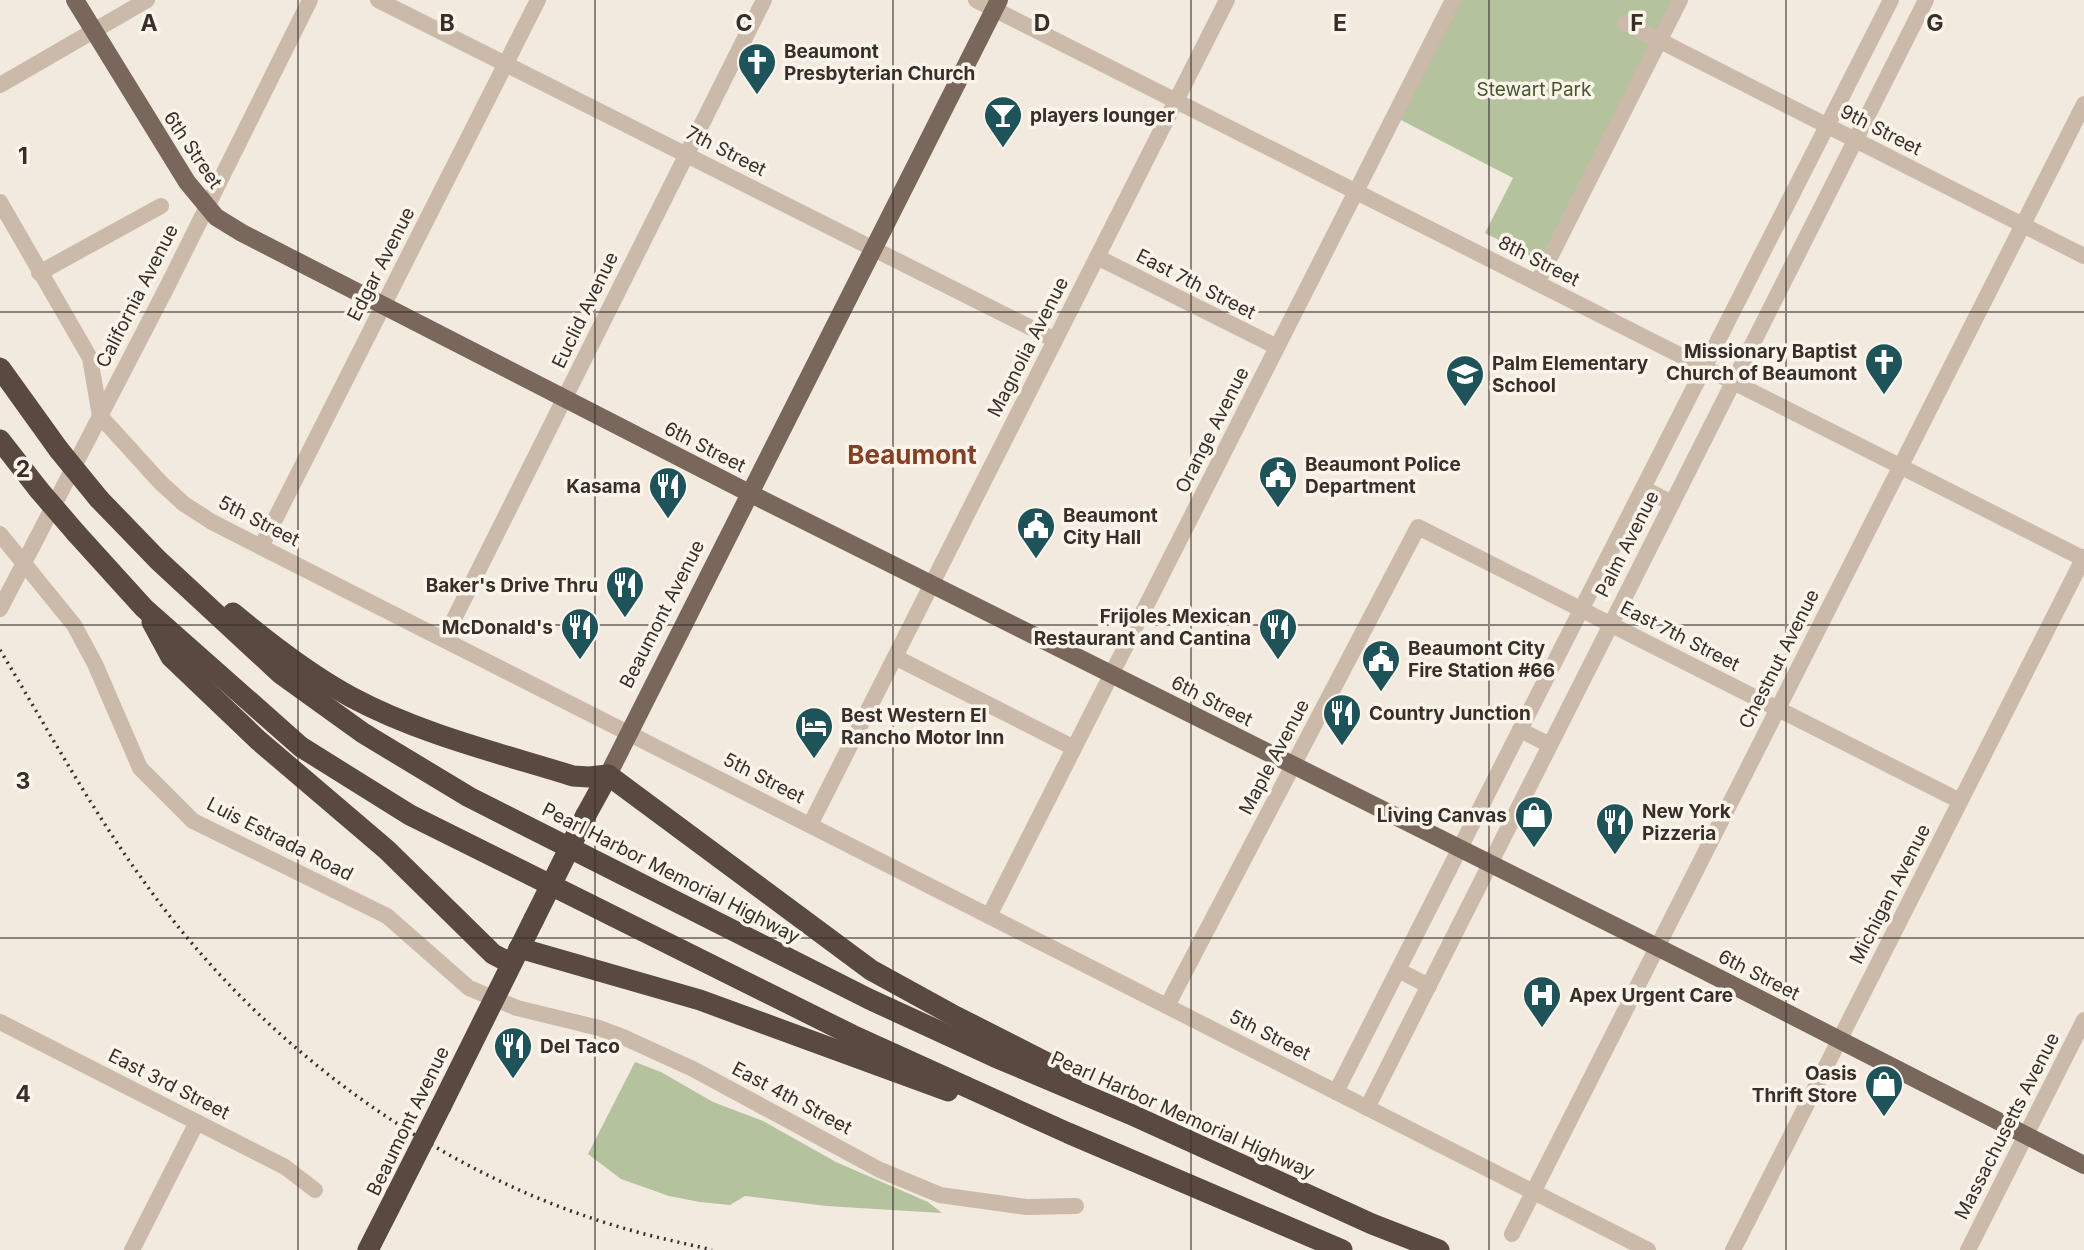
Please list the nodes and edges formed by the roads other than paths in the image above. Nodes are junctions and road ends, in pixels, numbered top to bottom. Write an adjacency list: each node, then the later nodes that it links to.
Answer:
1 (75, 0): 16 (main road, 6th Street)
2 (147, 0): 16 (street)
3 (310, 0): 28 (street, California Avenue)
4 (378, 0): 18 (street, 7th Street)
5 (538, 0): 18 (street, Edgar Avenue)
6 (764, 0): 24 (street, Euclid Avenue)
7 (976, 0): 13 (street, 8th Street)
8 (1227, 0): 20 (street, Magnolia Avenue)
9 (1453, 0): 25 (street, Orange Avenue)
10 (1680, 0): 17 (street)
11 (1926, 0): 14 (street, Palm Avenue)
12 (1890, 3): 14 (street); 22 (street, Palm Avenue)
13 (997, 5): 20 (street, 8th Street); 31 (main road, Beaumont Avenue)
14 (1916, 19): 23 (street, Palm Avenue)
15 (1625, 23): 17 (street, 9th Street)
16 (94, 32): 19 (street); 28 (main road, 6th Street)
17 (1659, 41): 22 (street, 9th Street); 36 (street)
18 (505, 64): 24 (street, 7th Street); 37 (street, Edgar Avenue)
19 (0, 85)
20 (1176, 101): 25 (street, 8th Street); 33 (street, Magnolia Avenue)
21 (2084, 104): 29 (street, Chestnut Avenue)
22 (1827, 126): 23 (street, 9th Street); 30 (street, Palm Avenue)
23 (1854, 140): 29 (street, 9th Street); 34 (street, Palm Avenue)
24 (686, 155): 31 (street, 7th Street); 43 (street, Euclid Avenue)
25 (1357, 192): 36 (street, 8th Street); 39 (street, Orange Avenue)
26 (0, 202): 35 (street)
27 (161, 206): 35 (street)
28 (206, 206): 37 (main road, 6th Street); 44 (street, California Avenue)
29 (2023, 225): 32 (street, 9th Street); 46 (street, Chestnut Avenue)
30 (1765, 247): 34 (street); 41 (street, Palm Avenue)
31 (873, 249): 38 (street, 7th Street); 48 (main road, Beaumont Avenue)
32 (2084, 256)
33 (1097, 257): 38 (street, Magnolia Avenue); 39 (street, East 7th Street)
34 (1793, 261): 42 (street, Palm Avenue)
35 (39, 273): 44 (street)
36 (1537, 283): 41 (street, 8th Street)
37 (383, 306): 43 (main road, 6th Street); 53 (street, Edgar Avenue)
38 (1055, 341): 56 (street, Magnolia Avenue)
39 (1277, 347): 63 (street, Orange Avenue)
40 (0, 368): 50 (highway, Pearl Harbor Memorial Highway, bridge)
41 (1704, 368): 42 (street, 8th Street); 47 (street, Palm Avenue)
42 (1732, 382): 46 (street, 8th Street); 49 (street, Palm Avenue)
43 (565, 399): 48 (main road, 6th Street); 61 (street, Euclid Avenue)
44 (100, 416): 53 (street, 5th Street); 55 (street, California Avenue)
45 (0, 440): 57 (highway, bridge)
46 (1900, 467): 54 (street, 8th Street); 64 (street, Chestnut Avenue)
47 (1643, 488): 49 (street); 59 (street, Palm Avenue)
48 (749, 493): 56 (main road, 6th Street); 66 (main road, Beaumont Avenue)
49 (1672, 503): 60 (street, Palm Avenue)
50 (106, 507): 70 (highway); 87 (highway, Pearl Harbor Memorial Highway)
51 (1418, 527): 59 (street, East 7th Street); 69 (street, Maple Avenue)
52 (0, 534): 55 (street, Luis Estrada Road)
53 (261, 547): 61 (street, 5th Street)
54 (2084, 558): 71 (street, Michigan Avenue)
55 (23, 565): 58 (street, California Avenue); 80 (street, Luis Estrada Road)
56 (932, 584): 62 (street, Magnolia Avenue); 63 (main road, 6th Street)
57 (144, 608): 77 (highway); 89 (highway)
58 (0, 610)
59 (1581, 610): 60 (street, East 7th Street); 65 (street, Palm Avenue)
60 (1610, 624): 64 (street, East 7th Street); 67 (street, Palm Avenue)
61 (444, 639): 66 (street, 5th Street)
62 (895, 657): 68 (street); 72 (street, Magnolia Avenue)
63 (1112, 674): 68 (street, Orange Avenue); 69 (main road, 6th Street)
64 (1777, 709): 71 (street, East 7th Street); 76 (street, Chestnut Avenue)
65 (1520, 730): 67 (street); 73 (street, Palm Avenue)
66 (628, 733): 70 (main road, Beaumont Avenue); 72 (street, 5th Street)
67 (1550, 745): 74 (street, Palm Avenue)
68 (1074, 748): 75 (street, Orange Avenue)
69 (1293, 765): 73 (main road, 6th Street); 81 (street, Maple Avenue)
70 (608, 775): 77 (highway, Beaumont Avenue, bridge); 87 (highway)
71 (1960, 801): 84 (street, Michigan Avenue)
72 (810, 825): 75 (street, 5th Street)
73 (1459, 848): 74 (main road, 6th Street); 78 (street, Palm Avenue)
74 (1490, 864): 76 (main road, 6th Street); 79 (street, Palm Avenue)
75 (989, 916): 81 (street, 5th Street)
76 (1657, 947): 84 (main road, 6th Street); 93 (street, Chestnut Avenue)
77 (515, 956): 80 (highway, Beaumont Avenue); 89 (highway)
78 (1398, 970): 79 (street); 85 (street, Palm Avenue)
79 (1429, 986): 86 (street, Palm Avenue)
80 (494, 999): 94 (street, East 4th Street); 97 (highway, Beaumont Avenue, bridge)
81 (1167, 1006): 85 (street, 5th Street)
82 (2084, 1020): 90 (street, Massachusetts Avenue)
83 (0, 1022): 88 (street, East 3rd Street)
84 (1839, 1040): 90 (main road, 6th Street); 101 (street, Michigan Avenue)
85 (1336, 1092): 86 (street, 5th Street)
86 (1367, 1108): 93 (street, 5th Street)
87 (1130, 1114): 99 (highway, Pearl Harbor Memorial Highway)
88 (197, 1122): 92 (street, East 3rd Street); 96 (street)
89 (1068, 1133): 98 (highway)
90 (2026, 1135): 91 (main road, 6th Street); 102 (street, Massachusetts Avenue)
91 (2084, 1165)
92 (315, 1190)
93 (1533, 1192): 95 (street, Chestnut Avenue); 100 (street, 5th Street)
94 (1076, 1206)
95 (1512, 1234)
96 (132, 1250)
97 (368, 1250)
98 (1342, 1250)
99 (1439, 1250)
100 (1648, 1250)
101 (1733, 1250)
102 (1968, 1250)

